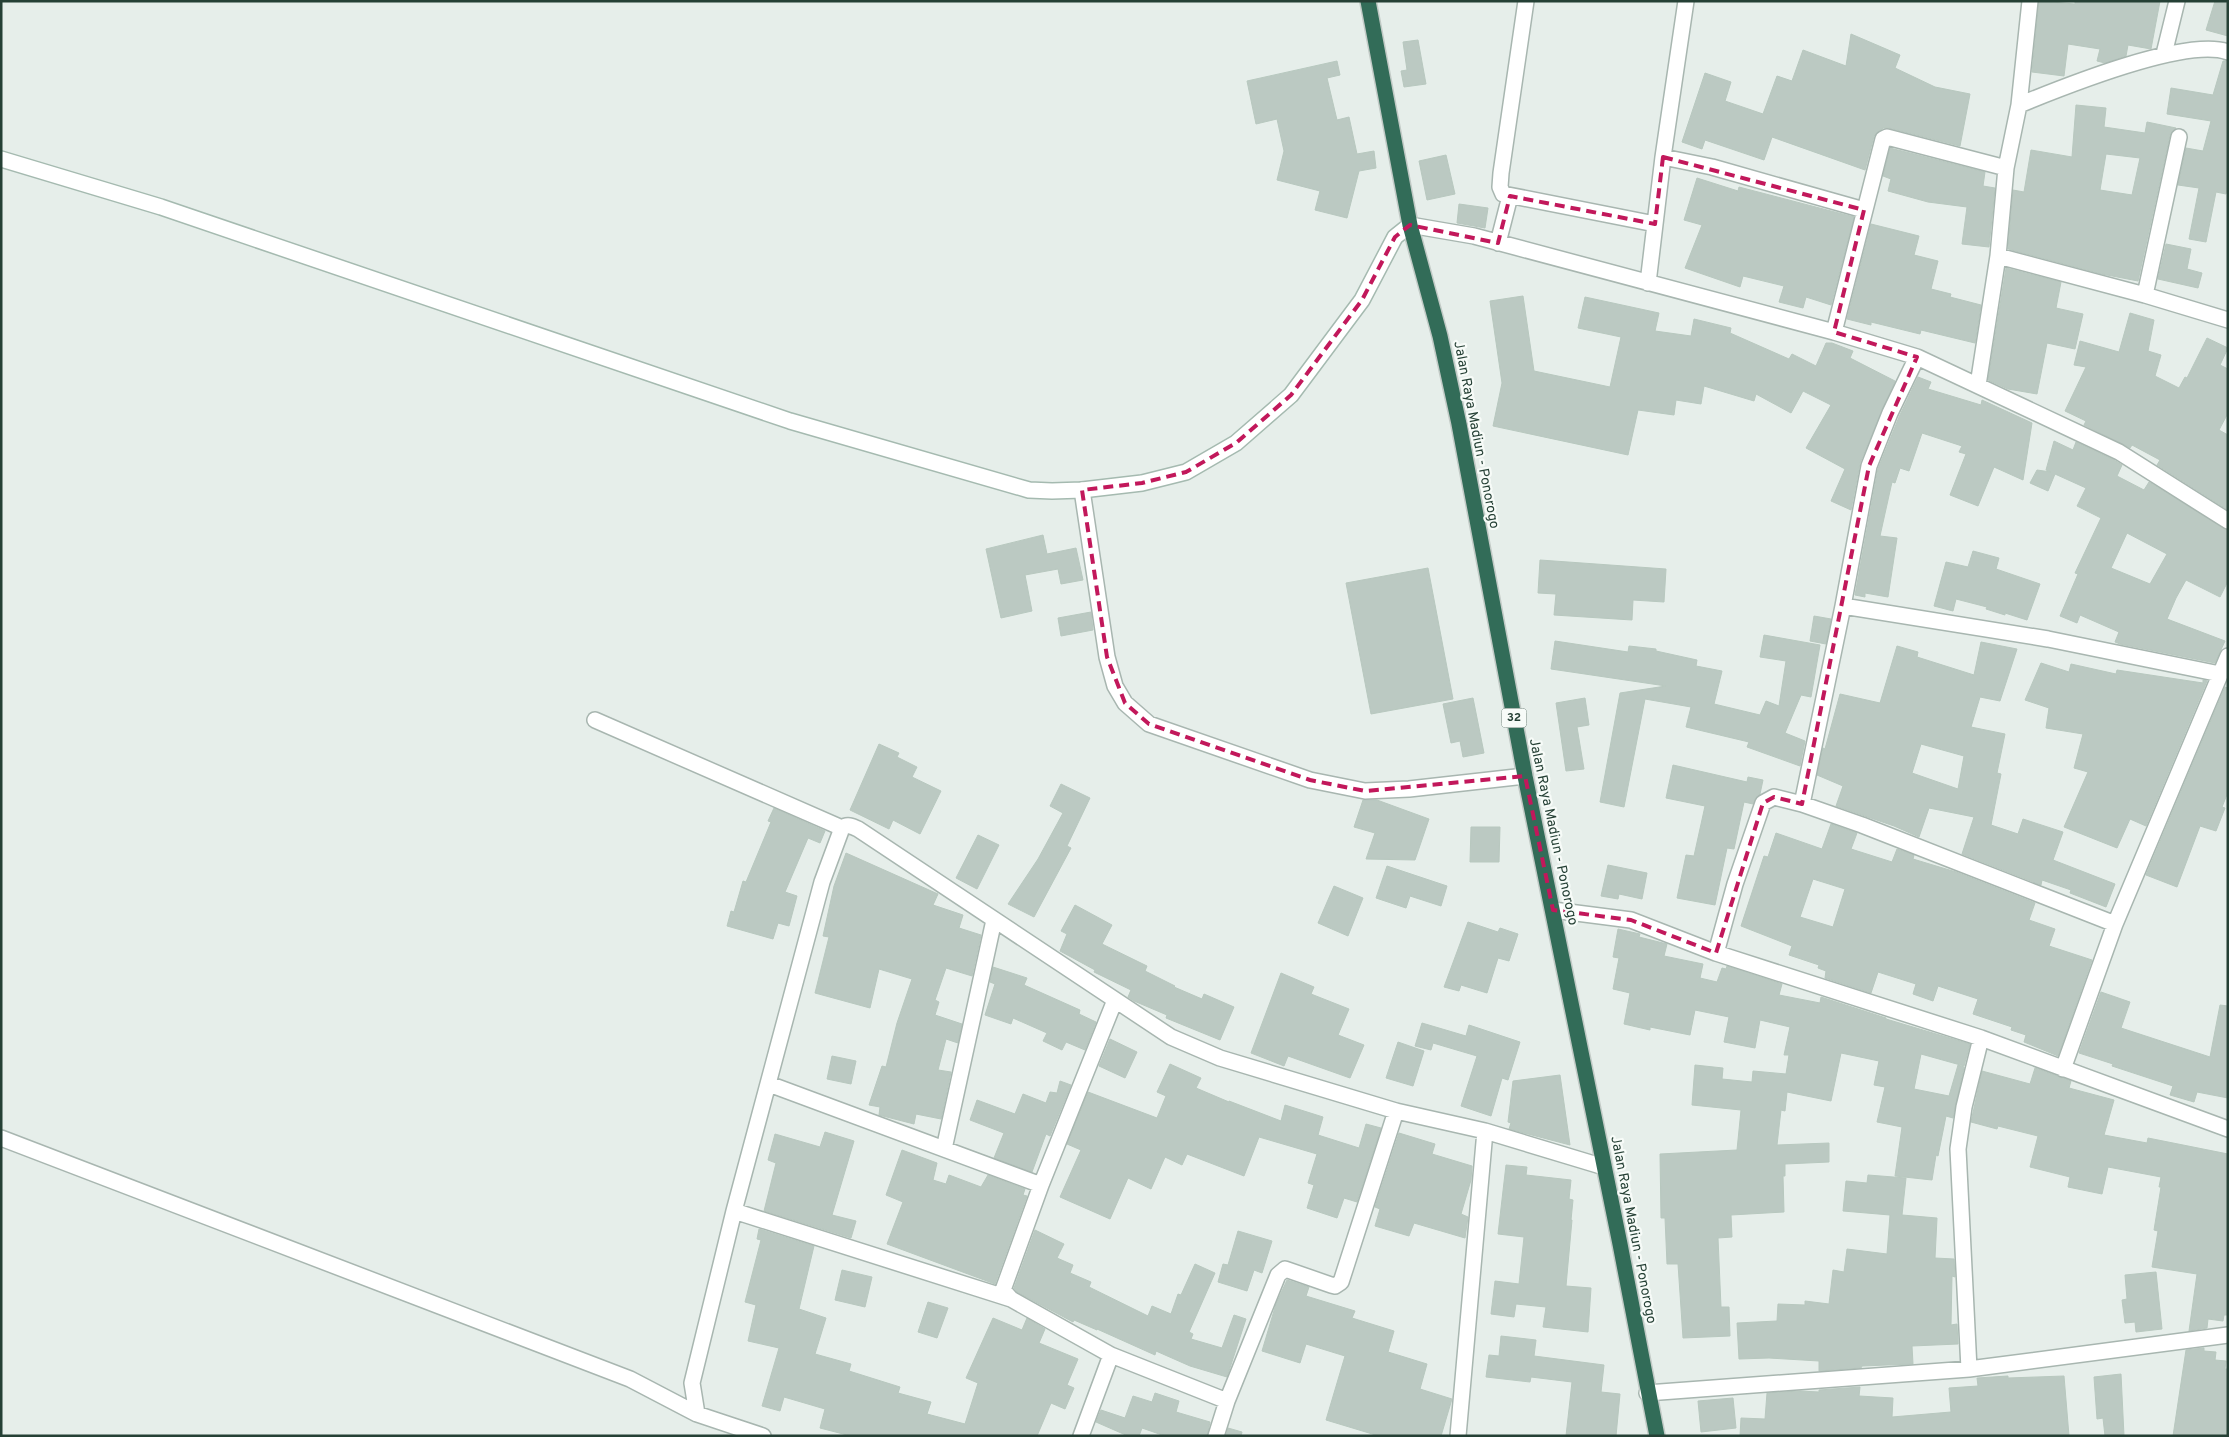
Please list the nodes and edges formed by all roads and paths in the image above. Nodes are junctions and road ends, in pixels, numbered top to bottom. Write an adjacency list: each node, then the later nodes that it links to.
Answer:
1 (1368, 1): 16 (highway, Jalan Raya Madiun - Ponorogo / 32)
2 (1526, 1): 13 (street)
3 (1686, 1): 10 (street)
4 (2030, 1): 8 (street)
5 (2177, 1): 7 (street)
6 (2228, 52): 7 (street)
7 (2164, 54): 8 (street)
8 (2020, 105): 12 (street)
9 (2179, 137): 20 (street)
10 (1663, 157): 14 (street); 15 (street)
11 (1, 159): 25 (street)
12 (2006, 168): 14 (street); 18 (street)
13 (1510, 196): 15 (street); 17 (street)
14 (1864, 210): 22 (street)
15 (1655, 224): 19 (street)
16 (1410, 225): 17 (street); 25 (street); 31 (highway, Jalan Raya Madiun - Ponorogo / 32)
17 (1498, 243): 19 (street)
18 (1998, 256): 20 (street); 24 (street)
19 (1648, 283): 22 (street)
20 (2145, 295): 21 (street)
21 (2228, 320)
22 (1834, 332): 23 (street)
23 (1917, 357): 24 (street); 27 (street)
24 (1978, 385): 26 (street)
25 (1082, 490): 31 (street)
26 (2228, 521)
27 (1843, 606): 29 (street); 32 (street)
28 (2228, 656): 29 (street)
29 (2220, 674): 36 (street)
30 (595, 720): 33 (street)
31 (1524, 776): 34 (highway, Jalan Raya Madiun - Ponorogo / 32)
32 (1802, 804): 36 (street); 37 (street)
33 (842, 828): 35 (street); 41 (street)
34 (1553, 910): 37 (street); 47 (highway, Jalan Raya Madiun - Ponorogo / 32)
35 (994, 920): 38 (street); 46 (street)
36 (2115, 924): 40 (street)
37 (1716, 953): 39 (street)
38 (1115, 1000): 42 (street); 48 (street)
39 (1981, 1038): 40 (street); 53 (street)
40 (2063, 1069): 43 (street)
41 (769, 1084): 46 (street); 49 (street)
42 (1396, 1111): 44 (street); 55 (street)
43 (2228, 1129)
44 (1485, 1132): 47 (street); 60 (street)
45 (1, 1138): 56 (street)
46 (944, 1149): 48 (street)
47 (1604, 1167): 54 (highway, Jalan Raya Madiun - Ponorogo / 32)
48 (1040, 1185): 50 (street)
49 (734, 1211): 50 (street); 56 (street)
50 (1010, 1298): 52 (street)
51 (2228, 1335): 53 (street)
52 (1111, 1355): 55 (street); 58 (street)
53 (1969, 1369): 54 (street)
54 (1647, 1392): 61 (highway, Jalan Raya Madiun - Ponorogo / 32)
55 (1227, 1401): 59 (street)
56 (697, 1414): 57 (street)
57 (763, 1436)
58 (1081, 1436)
59 (1216, 1436)
60 (1458, 1436)
61 (1657, 1436)

